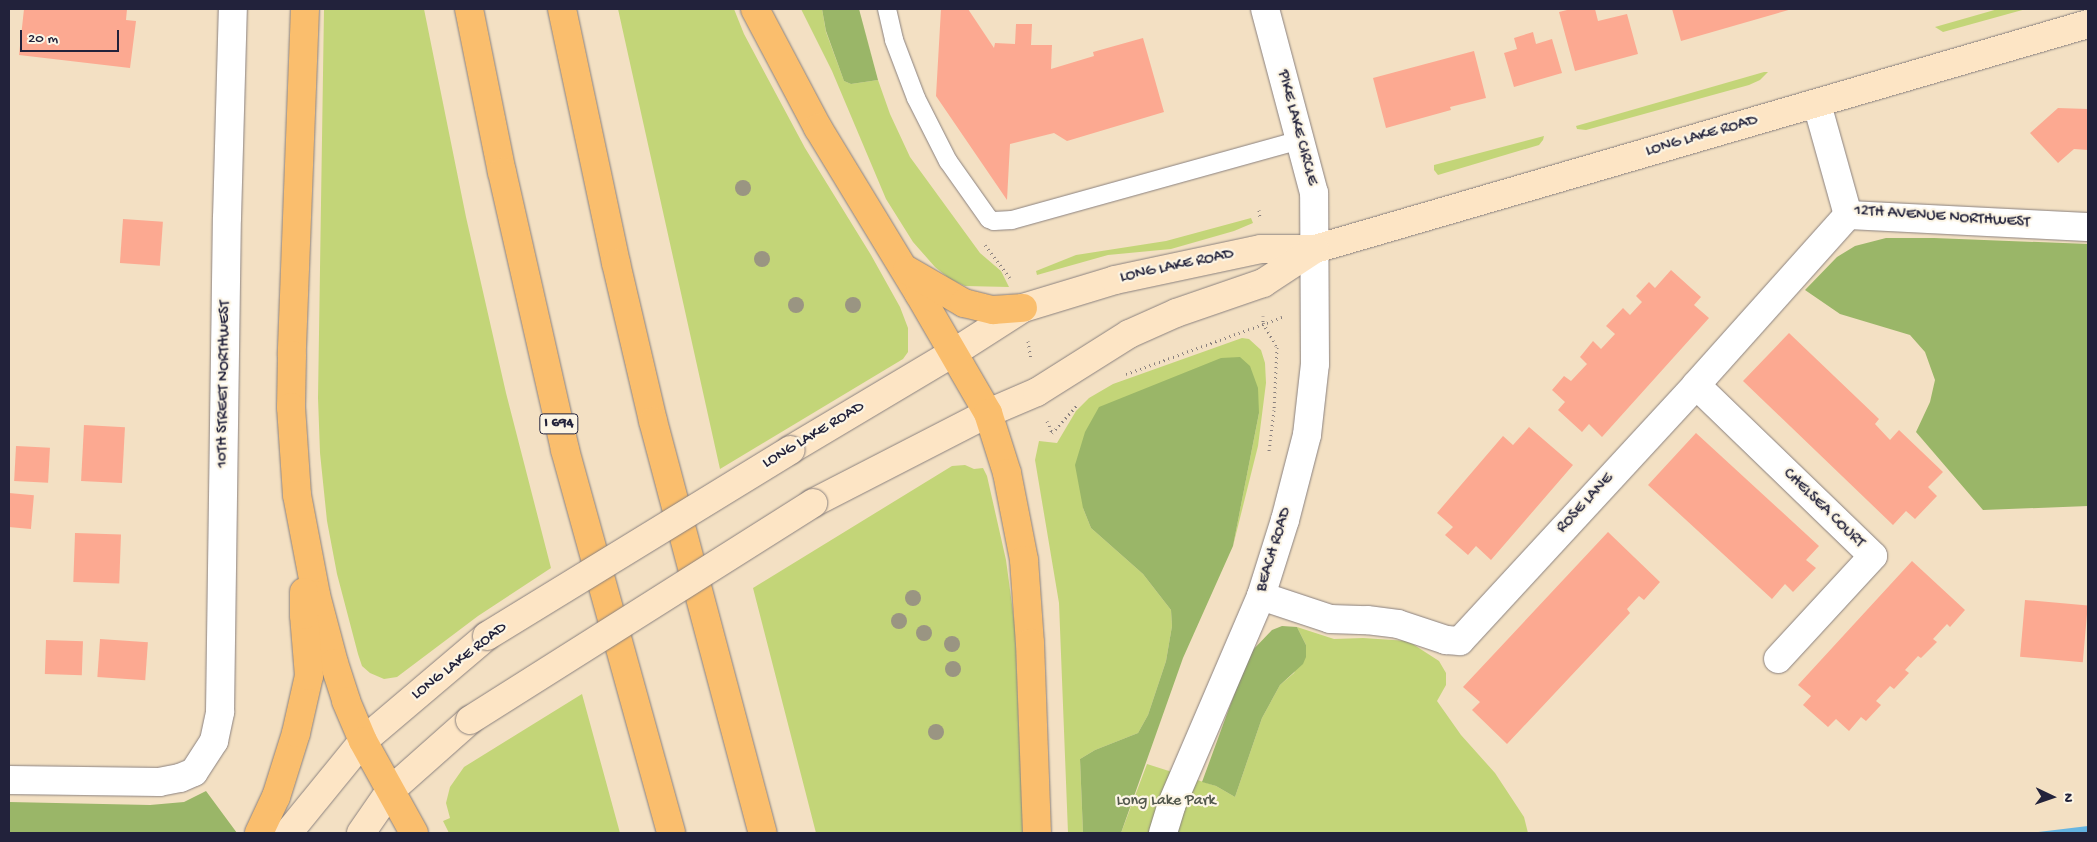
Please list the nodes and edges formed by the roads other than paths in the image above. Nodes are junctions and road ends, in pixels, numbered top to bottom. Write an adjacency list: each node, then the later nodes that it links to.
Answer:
1 (233, 9): 23 (street, 10TH STREET NORTHWEST)
2 (306, 9): 19 (highway)
3 (470, 9): 29 (highway, I 694)
4 (562, 9): 30 (highway)
5 (755, 9): 14 (highway)
6 (887, 9): 10 (lane)
7 (1264, 9): 10 (street, PIKE LAKE CIRCLE)
8 (2088, 24): 9 (street, LONG LAKE ROAD)
9 (1817, 104): 11 (street, 12TH AVENUE NORTHWEST); 13 (street, LONG LAKE ROAD)
10 (1300, 140): 13 (street, PIKE LAKE CIRCLE)
11 (1848, 215): 12 (street, 12TH AVENUE NORTHWEST); 17 (street, ROSE LANE)
12 (2088, 227)
13 (1315, 249): 15 (street, LONG LAKE ROAD); 18 (street, LONG LAKE ROAD); 20 (street, BEACH ROAD)
14 (903, 268): 15 (highway); 16 (highway)
15 (1023, 308): 16 (street, LONG LAKE ROAD)
16 (953, 353): 18 (highway); 22 (street, LONG LAKE ROAD, bridge)
17 (1696, 385): 20 (street, ROSE LANE); 21 (street, CHELSEA COURT)
18 (988, 413): 24 (street, LONG LAKE ROAD, bridge); 31 (highway)
19 (305, 543): 22 (highway); 25 (highway)
20 (1262, 596): 32 (street, BEACH ROAD)
21 (1778, 658)
22 (363, 741): 24 (highway); 26 (street)
23 (9, 780)
24 (390, 791): 27 (street); 28 (highway)
25 (259, 833)
26 (288, 833)
27 (361, 833)
28 (414, 833)
29 (671, 833)
30 (763, 833)
31 (1037, 833)
32 (1163, 833)

